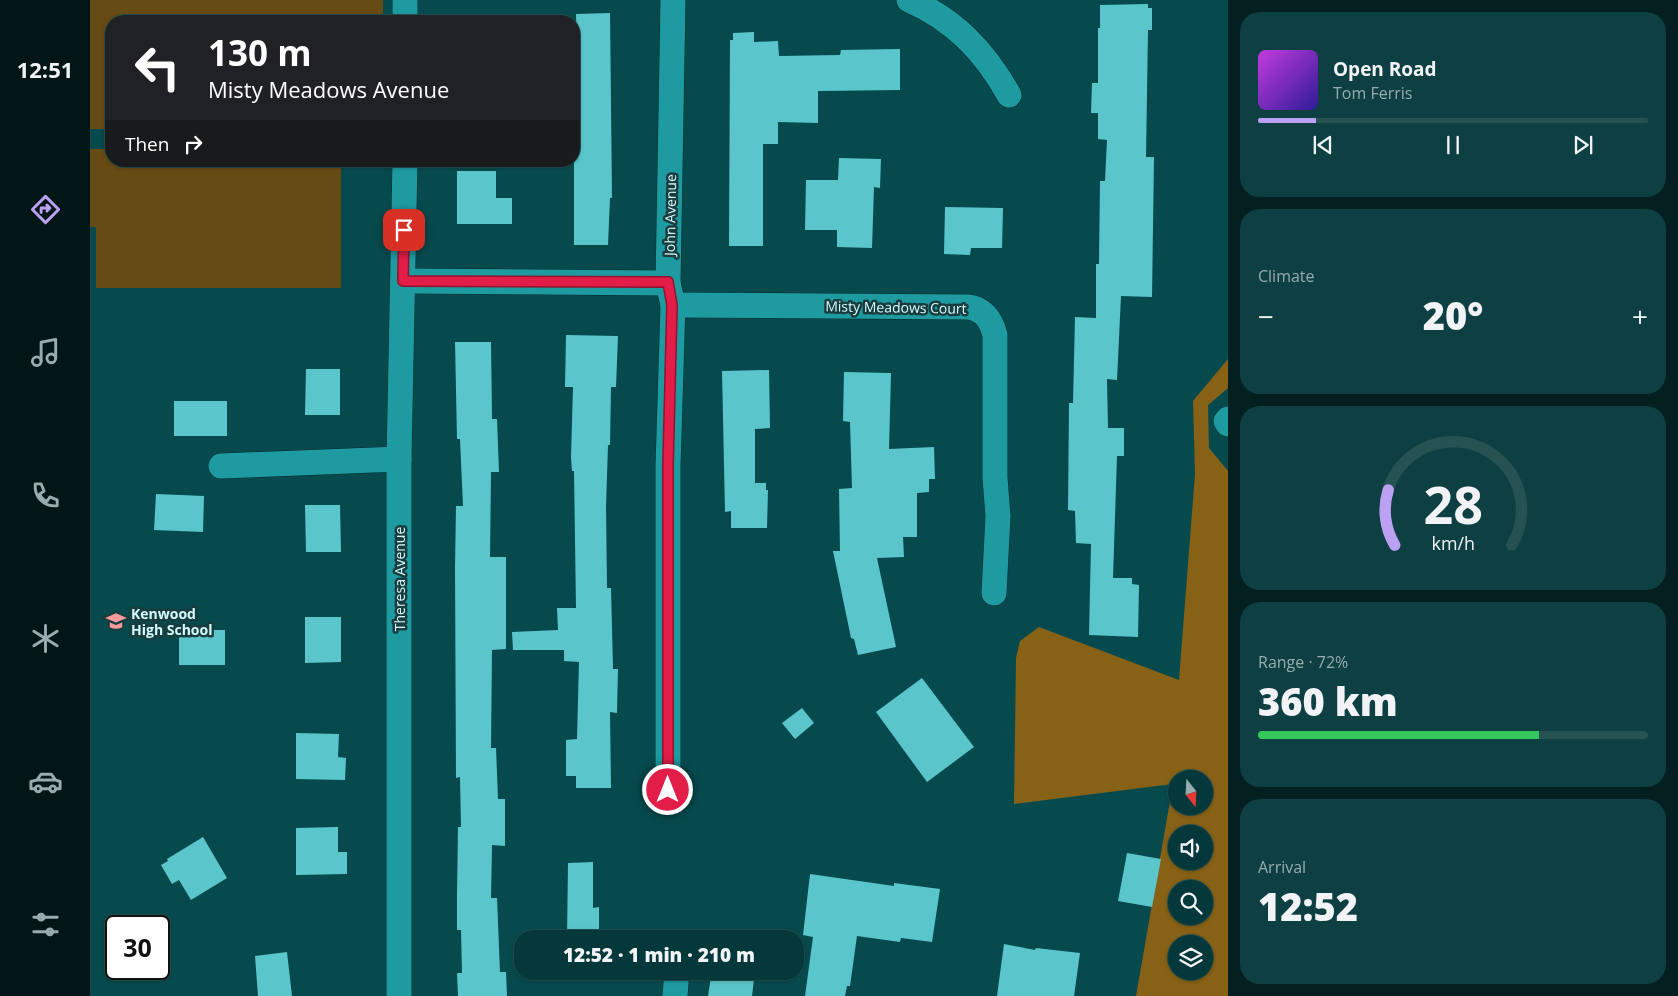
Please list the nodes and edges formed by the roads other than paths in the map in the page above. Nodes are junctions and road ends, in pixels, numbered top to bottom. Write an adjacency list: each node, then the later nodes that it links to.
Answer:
1 (405, 0): 4 (street)
2 (673, 0): 8 (street, John Avenue)
3 (910, 0): 5 (street)
4 (405, 15)
5 (1009, 95)
6 (405, 167): 7 (street, Theresa Avenue)
7 (403, 281): 8 (street, Misty Meadows Court); 11 (street, Theresa Avenue)
8 (670, 294): 13 (street, Misty Meadows Court); 14 (street, John Avenue)
9 (1228, 419): 10 (street)
10 (1228, 424)
11 (399, 460): 12 (street); 16 (street, Theresa Avenue)
12 (221, 466)
13 (994, 593)
14 (668, 790)
15 (676, 980): 17 (street)
16 (399, 996)
17 (675, 996)

